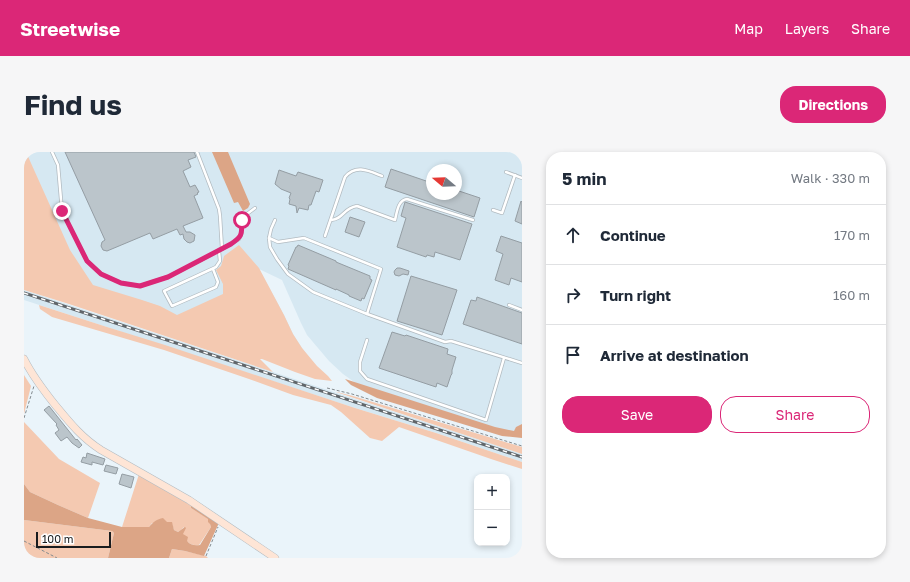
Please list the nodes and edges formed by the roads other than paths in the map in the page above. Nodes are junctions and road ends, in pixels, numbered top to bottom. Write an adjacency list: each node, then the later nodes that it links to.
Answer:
1 (52, 152): 15 (lane)
2 (197, 152): 14 (lane)
3 (506, 172): 4 (lane)
4 (515, 175): 6 (lane); 8 (lane)
5 (382, 176): 10 (lane)
6 (522, 178)
7 (255, 208): 14 (lane)
8 (493, 210)
9 (275, 220): 13 (lane)
10 (331, 220): 11 (lane); 12 (lane)
11 (473, 220)
12 (325, 236)
13 (269, 238): 19 (lane); 19 (lane)
14 (222, 249): 15 (lane)
15 (219, 251): 16 (lane)
16 (214, 269): 16 (lane)
17 (509, 305): 18 (lane)
18 (522, 310)
19 (367, 314): 21 (lane)
20 (367, 340): 21 (lane)
21 (504, 358): 23 (lane)
22 (24, 359): 24 (street)
23 (522, 363)
24 (276, 558)

